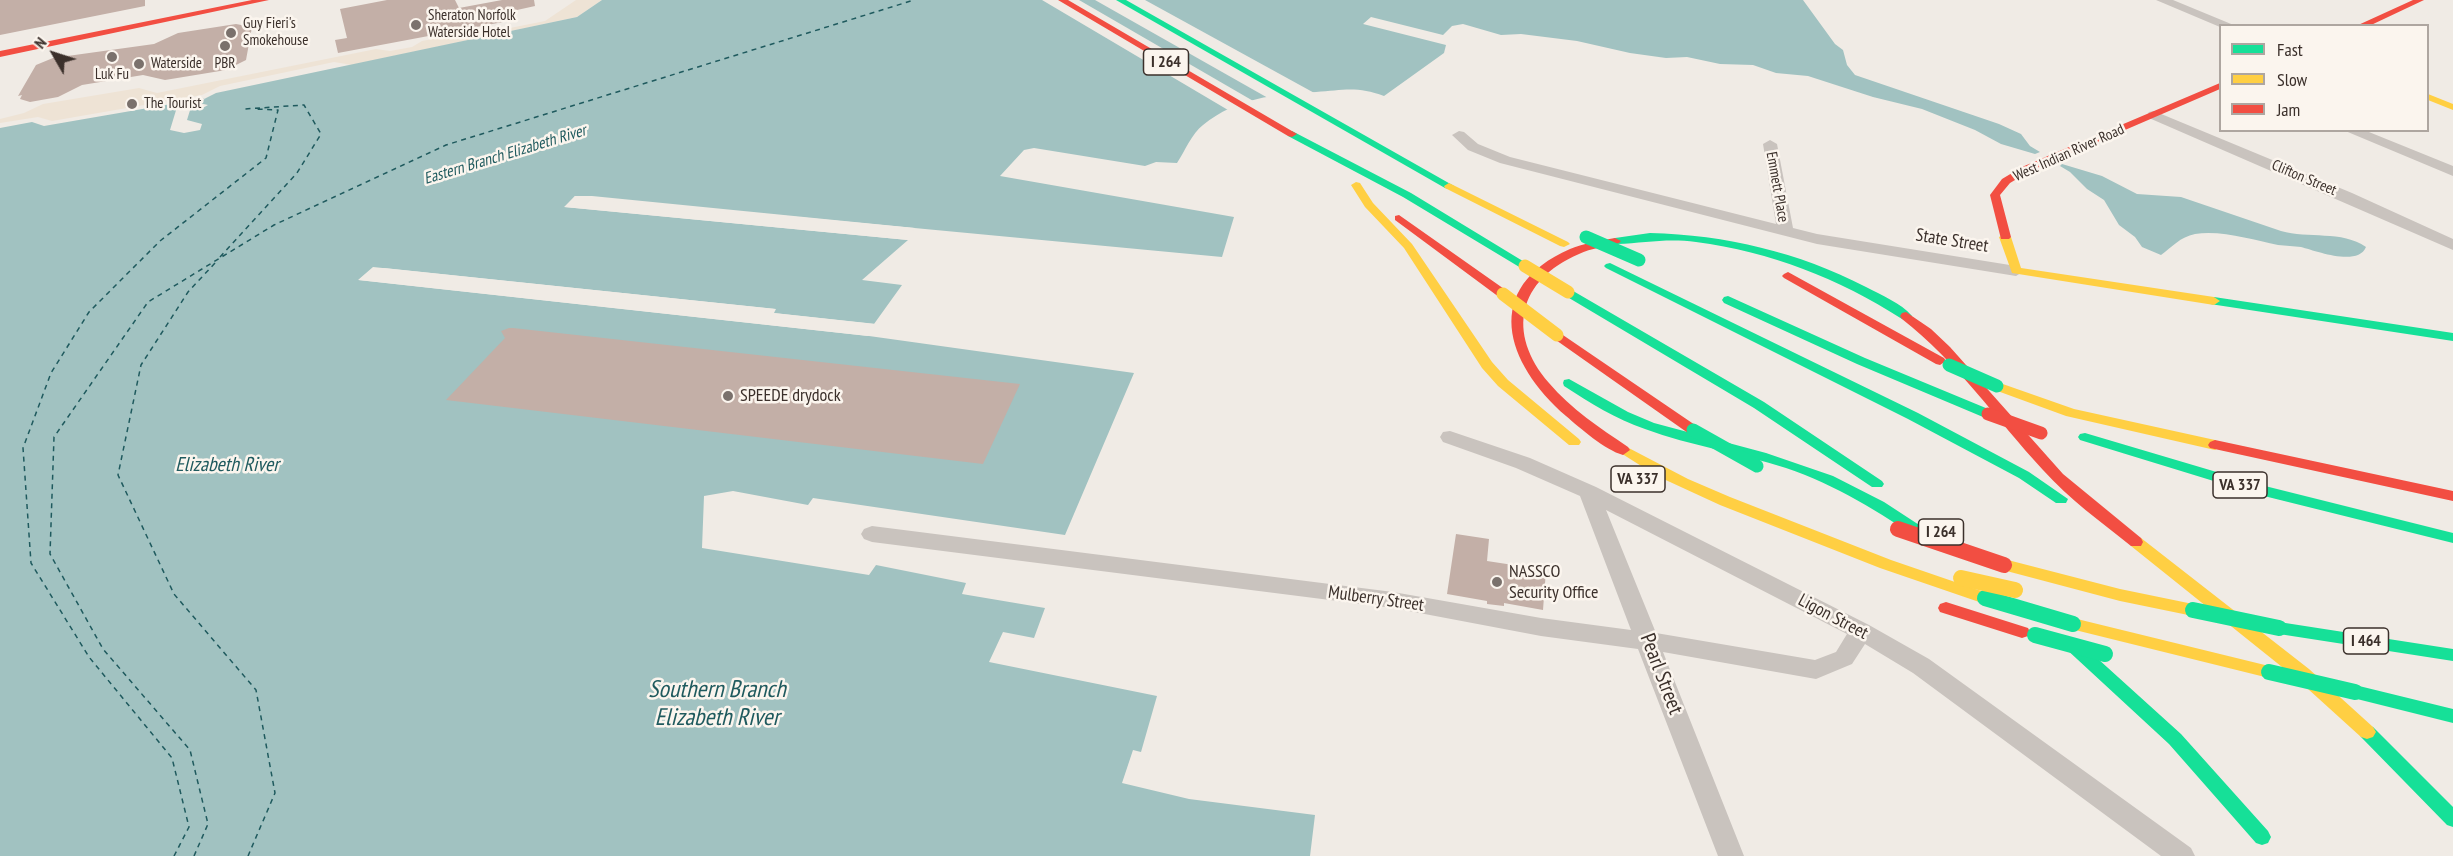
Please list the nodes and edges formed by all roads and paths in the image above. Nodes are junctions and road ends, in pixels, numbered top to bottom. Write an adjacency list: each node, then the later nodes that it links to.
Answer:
1 (229, 0): 9 (main road)
2 (259, 0): 10 (main road)
3 (1062, 0): 15 (main road, I 264)
4 (1120, 0): 19 (main road, I 264)
5 (2420, 0): 8 (main road)
6 (2167, 1): 7 (street)
7 (2225, 24)
8 (2365, 24)
9 (0, 45)
10 (0, 54)
11 (2219, 87): 14 (main road, West Indian River Road)
12 (2429, 99): 13 (main road)
13 (2453, 107)
14 (2154, 115): 23 (street, Clifton Street); 28 (main road, West Indian River Road)
15 (1270, 122): 21 (main road); 40 (main road, I 264, bridge)
16 (2355, 132): 20 (street)
17 (1459, 135): 22 (street, State Street)
18 (1770, 144): 22 (street, Emmett Place)
19 (1377, 146): 24 (main road, I 264); 25 (main road, bridge)
20 (2453, 171)
21 (1356, 185): 36 (main road); 38 (main road, bridge)
22 (1785, 231): 28 (street, State Street)
23 (2453, 244)
24 (1597, 262): 26 (main road); 49 (main road, I 264)
25 (1644, 262)
26 (1752, 262)
27 (1776, 271): 39 (main road, bridge)
28 (2016, 271): 31 (main road, State Street)
29 (1567, 273): 33 (main road)
30 (1711, 292): 32 (main road)
31 (2453, 337)
32 (1815, 338): 32 (main road, bridge)
33 (1542, 342)
34 (1560, 373): 55 (main road)
35 (1450, 437): 42 (street, Ligon Street)
36 (1585, 450)
37 (2147, 471): 48 (main road, VA 337)
38 (1774, 474)
39 (2412, 487): 41 (main road); 43 (main road)
40 (1887, 490)
41 (2453, 490)
42 (1589, 492): 54 (street, Ligon Street); 56 (street, Pearl Street)
43 (2453, 496)
44 (1924, 518): 55 (main road, I 264)
45 (1880, 522): 53 (main road, bridge)
46 (872, 534): 56 (street, Mulberry Street)
47 (1816, 537): 49 (main road); 50 (main road, bridge); 60 (main road, bridge)
48 (2453, 538)
49 (2151, 556): 62 (main road, I 264)
50 (2029, 593)
51 (1936, 605): 57 (main road, bridge)
52 (2134, 612): 53 (main road, bridge)
53 (2279, 628): 58 (main road, I 464)
54 (1861, 631): 56 (street, Mulberry Street); 65 (street, Ligon Street)
55 (2063, 637): 63 (main road, I 264)
56 (1648, 641): 64 (street, Pearl Street)
57 (2111, 655)
58 (2453, 655)
59 (2285, 690): 61 (main road)
60 (2453, 716)
61 (2453, 723)
62 (2453, 819)
63 (2262, 837)
64 (1731, 856)
65 (2182, 856)

